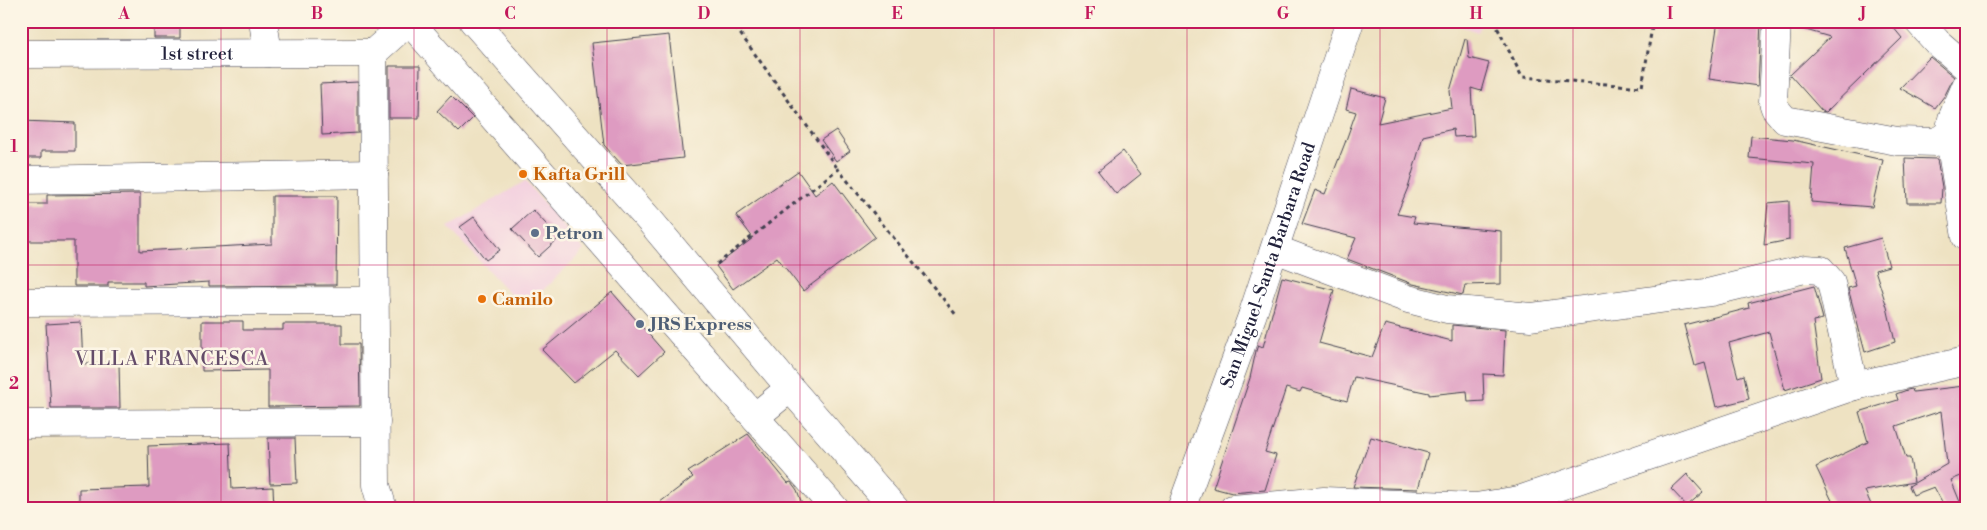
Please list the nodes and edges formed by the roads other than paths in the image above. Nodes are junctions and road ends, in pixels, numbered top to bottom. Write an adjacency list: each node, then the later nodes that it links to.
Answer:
1 (263, 21): 7 (street)
2 (409, 21): 8 (street); 22 (street)
3 (473, 21): 21 (street)
4 (1350, 21): 16 (street, San Miguel-Santa Barbara Road)
5 (1777, 21): 12 (street)
6 (1918, 21): 10 (street)
7 (268, 53): 8 (street, 1st street); 9 (street, 1st street)
8 (373, 53): 13 (street)
9 (21, 54)
10 (1966, 67)
11 (1966, 86): 12 (street)
12 (1949, 134): 15 (street)
13 (374, 174): 14 (street); 17 (street)
14 (21, 180)
15 (1966, 237)
16 (1275, 249): 20 (street); 28 (street, San Miguel-Santa Barbara Road)
17 (375, 301): 18 (street); 23 (street)
18 (21, 302)
19 (1966, 361): 20 (street)
20 (1854, 386): 29 (street)
21 (790, 388): 22 (street); 27 (street)
22 (755, 417): 26 (street)
23 (376, 422): 24 (street); 25 (street)
24 (21, 424)
25 (383, 509)
26 (835, 509)
27 (895, 509)
28 (1181, 509)
29 (1233, 509)

